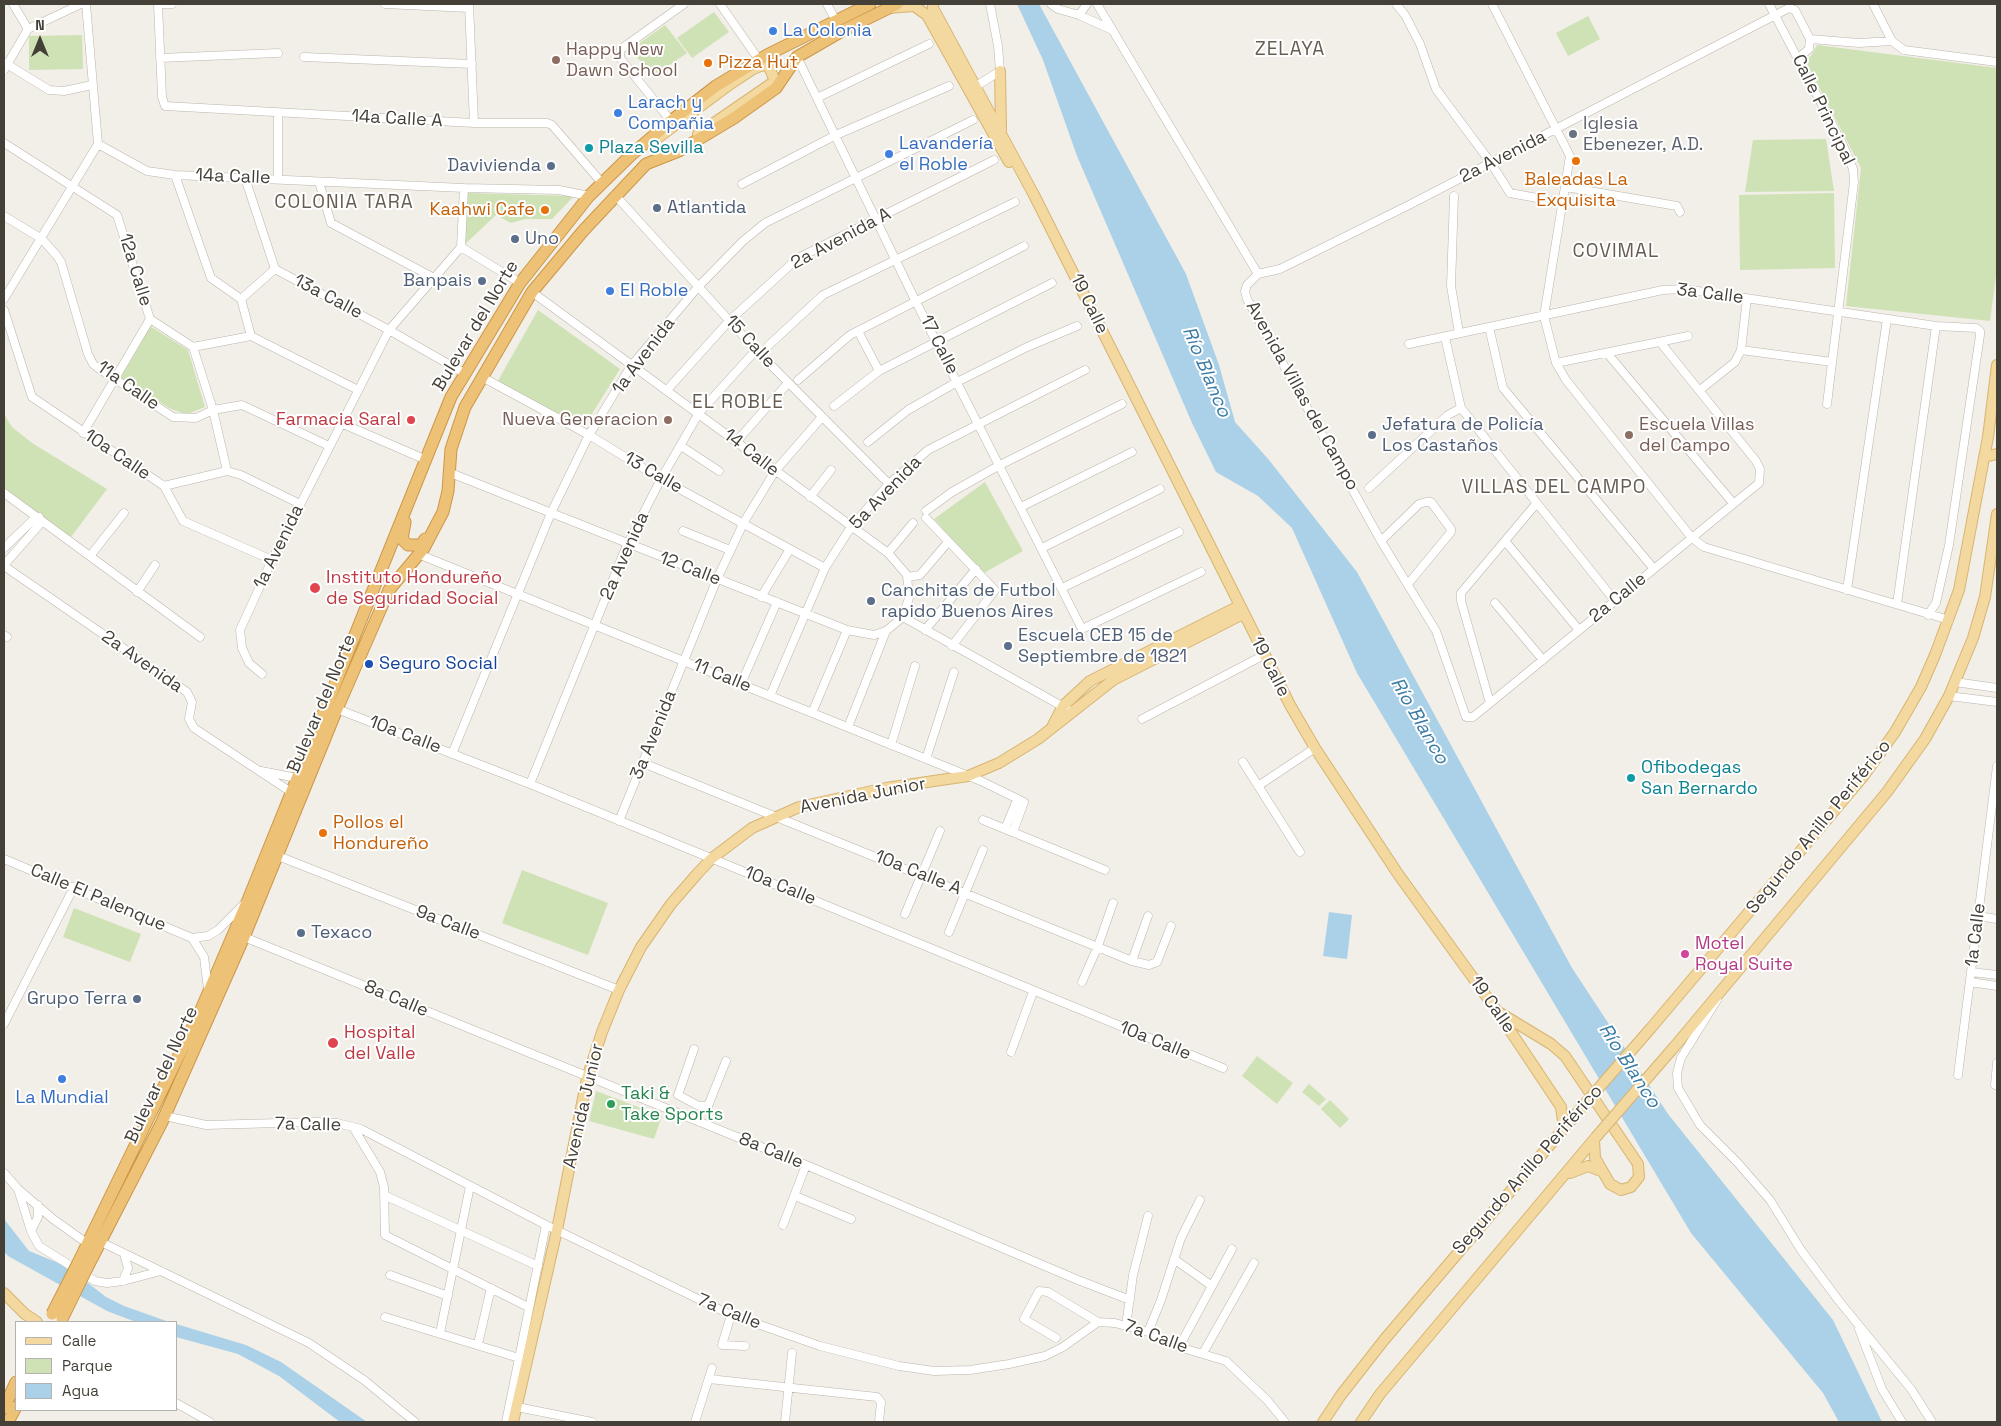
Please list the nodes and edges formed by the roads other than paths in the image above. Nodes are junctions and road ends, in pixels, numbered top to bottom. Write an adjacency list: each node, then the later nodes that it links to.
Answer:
1 (13, 4): 25 (street)
2 (80, 4): 25 (street)
3 (86, 4): 40 (street)
4 (158, 4): 5 (street); 33 (street)
5 (172, 4)
6 (385, 4): 20 (street)
7 (684, 4): 46 (street)
8 (720, 4): 35 (street)
9 (827, 4): 24 (street)
10 (870, 4): 24 (highway, Bulevar del Norte)
11 (933, 4): 42 (main road, 19 Calle)
12 (990, 4): 39 (street)
13 (1051, 4): 22 (street)
14 (1087, 4): 22 (street)
15 (1097, 4): 26 (street, Avenida Villas del Campo)
16 (1396, 4): 55 (street)
17 (1492, 4): 48 (street)
18 (1769, 4): 23 (street, Calle Principal)
19 (1873, 4): 29 (street)
20 (469, 6): 37 (street)
21 (893, 6): 32 (highway, Bulevar del Norte); 42 (main road, 19 Calle)
22 (1079, 15): 26 (street)
23 (1776, 16): 27 (street, 2a Avenida); 34 (street, Calle Principal); 48 (street, 2a Avenida)
24 (836, 21): 35 (highway, Bulevar del Norte)
25 (28, 29): 38 (street)
26 (1110, 29): 82 (street, Avenida Villas del Campo)
27 (1810, 39): 29 (street); 34 (street)
28 (929, 44): 43 (street)
29 (1895, 44): 36 (street)
30 (278, 53): 33 (street)
31 (304, 57): 37 (street)
32 (797, 57): 43 (street, 17 Calle); 56 (highway, Bulevar del Norte)
33 (160, 58): 44 (street, 14a Calle A)
34 (1798, 58): 93 (street, Calle Principal)
35 (758, 60): 46 (highway, Bulevar del Norte)
36 (1997, 62)
37 (472, 64): 47 (street)
38 (5, 66): 40 (street)
39 (1000, 71): 42 (street); 49 (main road)
40 (92, 85): 52 (street)
41 (949, 86): 50 (street)
42 (973, 88): 49 (main road, 19 Calle); 67 (main road, 19 Calle)
43 (817, 98): 50 (street, 17 Calle)
44 (278, 113): 47 (street, 14a Calle A); 60 (street)
45 (973, 120): 59 (street, 1a Avenida)
46 (672, 121): 53 (highway, Bulevar del Norte)
47 (474, 123): 62 (street, 14a Calle A)
48 (1556, 130): 55 (street, 2a Avenida); 65 (street)
49 (1002, 133): 67 (main road, 19 Calle)
50 (836, 135): 59 (street, 17 Calle); 63 (street)
51 (4, 143): 64 (street, 12a Calle)
52 (98, 144): 57 (street, 14a Calle); 64 (street)
53 (631, 155): 56 (main road); 62 (highway, Bulevar del Norte)
54 (994, 160): 75 (street, 2a Avenida A)
55 (1491, 163): 72 (street); 82 (street, 2a Avenida)
56 (646, 164): 68 (highway, Bulevar del Norte)
57 (175, 175): 58 (street, 14a Calle); 90 (street)
58 (245, 178): 60 (street, 14a Calle); 81 (street, 13a Calle)
59 (856, 178): 75 (street, 17 Calle); 86 (street, 1a Avenida)
60 (278, 179): 61 (street, 14a Calle)
61 (319, 182): 66 (street, 14a Calle); 83 (street)
62 (602, 183): 69 (highway, Bulevar del Norte)
63 (742, 184)
64 (72, 187): 76 (street); 95 (street, 12a Calle)
65 (1566, 187): 72 (street); 73 (street)
66 (464, 188): 69 (street, 14a Calle); 78 (street)
67 (1034, 194): 209 (main road, 19 Calle)
68 (615, 195): 86 (street, 15 Calle); 87 (highway, Bulevar del Norte)
69 (589, 196): 80 (highway, Bulevar del Norte)
70 (1454, 196): 103 (street)
71 (1014, 202): 79 (street)
72 (1564, 203): 94 (street)
73 (1680, 212)
74 (4, 216): 76 (street, 11a Calle)
75 (877, 219): 79 (street, 17 Calle); 97 (street, 2a Avenida A)
76 (42, 239): 89 (street); 123 (street, 11a Calle)
77 (1024, 246): 91 (street)
78 (461, 247): 83 (street, 1a Avenida); 84 (street)
79 (897, 259): 91 (street, 17 Calle); 110 (street)
80 (535, 262): 84 (highway, Bulevar del Norte); 133 (highway)
81 (276, 270): 90 (street); 101 (street, 13a Calle)
82 (1258, 274): 178 (street, Avenida Villas del Campo)
83 (434, 278): 101 (street, 1a Avenida)
84 (520, 283): 121 (highway, Bulevar del Norte)
85 (1052, 283): 107 (street)
86 (698, 287): 97 (street, 15 Calle); 117 (street, 1a Avenida)
87 (532, 292): 117 (street, 14 Calle); 122 (highway, Bulevar del Norte)
88 (1747, 298): 93 (street, 3a Calle); 94 (street, 3a Calle); 113 (street)
89 (4, 299)
90 (241, 299): 104 (street)
91 (916, 300): 102 (street); 107 (street, 17 Calle)
92 (4, 310): 140 (street, 10a Calle)
93 (1837, 312): 96 (street, 3a Calle); 115 (street)
94 (1544, 316): 100 (street, 3a Calle); 116 (street)
95 (150, 319): 111 (street, 12a Calle); 123 (street)
96 (1887, 319): 99 (street, 3a Calle); 201 (street)
97 (730, 321): 112 (street, 15 Calle); 128 (street, 2a Avenida A)
98 (1077, 326): 125 (street)
99 (1936, 326): 208 (street); 211 (street, 3a Calle)
100 (1489, 327): 103 (street, 3a Calle); 195 (street)
101 (389, 330): 121 (street, 13a Calle); 127 (street, 1a Avenida)
102 (858, 331): 120 (street); 124 (street)
103 (1459, 334): 106 (street, 3a Calle)
104 (251, 336): 111 (street); 127 (street)
105 (1688, 336): 108 (street)
106 (1445, 337): 109 (street, 3a Calle); 134 (street)
107 (936, 342): 120 (street); 125 (street, 17 Calle)
108 (1660, 342): 114 (street); 129 (street)
109 (1409, 344)
110 (768, 346)
111 (193, 347): 135 (street)
112 (756, 350): 126 (street, 15 Calle); 136 (street, 2a Avenida)
113 (1741, 350): 115 (street); 129 (street)
114 (1607, 353): 116 (street); 164 (street)
115 (1832, 362): 131 (street)
116 (1556, 363): 177 (street)
117 (631, 366): 128 (street, 14 Calle); 141 (street, 1a Avenida)
118 (1997, 366): 142 (main road, Segundo Anillo Periférico)
119 (1085, 370): 139 (street, 5a Avenida)
120 (879, 371): 132 (street)
121 (464, 374): 150 (highway, Bulevar del Norte)
122 (482, 377): 133 (highway, Bulevar del Norte); 141 (street, 13 Calle)
123 (114, 379): 135 (street, 11a Calle); 140 (street)
124 (798, 380)
125 (957, 382): 139 (street, 17 Calle); 144 (street)
126 (788, 383): 137 (street, 15 Calle); 143 (street)
127 (358, 390): 138 (street, 1a Avenida)
128 (667, 390): 136 (street, 14 Calle)
129 (1700, 390): 164 (street, 2a Calle)
130 (1122, 404): 151 (street)
131 (1827, 404)
132 (834, 406)
133 (465, 407): 156 (highway, Bulevar del Norte)
134 (1461, 408): 160 (street); 166 (street)
135 (213, 410): 145 (street, 11a Calle); 153 (street)
136 (699, 413): 143 (street, 14 Calle); 146 (street, 2a Avenida)
137 (822, 417): 155 (street, 3a Avenida); 158 (street, 15 Calle)
138 (341, 423): 145 (street, 1a Avenida); 150 (street)
139 (978, 423): 151 (street, 17 Calle); 158 (street, 5a Avenida)
140 (83, 432): 159 (street, 10a Calle)
141 (589, 435): 157 (street, 13 Calle); 169 (street, 1a Avenida)
142 (1993, 439): 149 (main road, Segundo Anillo Periférico)
143 (737, 441): 155 (street, 14 Calle)
144 (868, 442)
145 (329, 446): 165 (street, 1a Avenida)
146 (681, 446): 154 (street); 157 (street, 2a Avenida)
147 (1132, 452): 167 (street)
148 (1997, 454): 149 (main road)
149 (1984, 457): 213 (main road, Segundo Anillo Periférico)
150 (424, 459): 251 (highway, Bulevar del Norte)
151 (1000, 465): 167 (street, 17 Calle); 180 (street)
152 (831, 470): 163 (street)
153 (227, 471): 159 (street); 165 (street)
154 (719, 471)
155 (775, 471): 163 (street, 14 Calle); 172 (street, 3a Avenida)
156 (448, 472): 169 (street, 12 Calle); 187 (highway, Bulevar del Norte)
157 (661, 479): 172 (street, 13 Calle); 181 (street, 2a Avenida)
158 (889, 484): 174 (street, 5a Avenida)
159 (164, 486): 190 (street, 10a Calle)
160 (1369, 488)
161 (1160, 489): 183 (street)
162 (4, 493): 171 (street)
163 (810, 497): 174 (street, 14 Calle)
164 (1733, 503): 177 (street, 2a Calle)
165 (300, 504): 190 (street, 1a Avenida)
166 (1536, 504): 179 (street); 205 (street)
167 (1021, 507): 183 (street, 17 Calle)
168 (124, 513): 188 (street)
169 (551, 513): 181 (street, 12 Calle); 203 (street, 1a Avenida)
170 (1997, 514): 227 (main road, Segundo Anillo Periférico)
171 (39, 518): 182 (street); 188 (street); 191 (street)
172 (744, 522): 184 (street, 13 Calle); 185 (street, 3a Avenida)
173 (913, 523): 186 (street)
174 (851, 527): 186 (street, 14 Calle); 193 (street, 5a Avenida)
175 (683, 531): 185 (street)
176 (1179, 532): 200 (street)
177 (1692, 538): 195 (street, 2a Calle); 201 (street)
178 (1381, 540): 199 (street, Avenida Villas del Campo); 199 (street)
179 (1504, 541): 217 (street); 233 (street)
180 (948, 542): 194 (street); 197 (street)
181 (627, 545): 198 (street, 12 Calle); 214 (street, 2a Avenida)
182 (4, 548)
183 (1042, 548): 200 (street, 17 Calle)
184 (790, 549): 193 (street, 13 Calle); 204 (street)
185 (730, 550): 198 (street, 3a Avenida)
186 (888, 553): 197 (street, 14 Calle)
187 (418, 554): 203 (street, 11 Calle); 235 (highway, Bulevar del Norte)
188 (90, 556): 202 (street)
189 (4, 560): 191 (street)
190 (272, 560): 226 (street, 1a Avenida)
191 (4, 565): 249 (street, 2a Avenida)
192 (155, 565): 202 (street)
193 (825, 568): 210 (street, 5a Avenida)
194 (976, 569): 216 (street); 220 (street)
195 (1654, 569): 205 (street, 2a Calle)
196 (1201, 572): 200 (street, 17 Calle)
197 (908, 577): 212 (street)
198 (716, 579): 204 (street, 12 Calle); 223 (street, 3a Avenida)
199 (1408, 584): 238 (street, Avenida Villas del Campo)
200 (1062, 588)
201 (1847, 590): 208 (street)
202 (137, 592): 219 (street)
203 (518, 594): 214 (street, 11 Calle); 244 (street, 1a Avenida)
204 (761, 597): 206 (street, 12 Calle)
205 (1615, 600): 217 (street, 2a Calle)
206 (777, 602): 210 (street, 12 Calle); 228 (street)
207 (1495, 603): 222 (street)
208 (1897, 604): 211 (street)
209 (1241, 610): 221 (main road, 19 Calle); 234 (main road, Avenida Junior); 237 (main road, Avenida Junior)
210 (805, 615): 215 (street, 12 Calle); 230 (street, 5a Avenida)
211 (1928, 615): 213 (street)
212 (903, 618): 216 (street); 218 (street)
213 (1948, 620): 303 (main road, Segundo Anillo Periférico, bridge)
214 (595, 625): 223 (street, 11 Calle); 252 (street, 2a Avenida)
215 (846, 630): 218 (street, 12 Calle); 236 (street)
216 (925, 630): 220 (street)
217 (1579, 630): 222 (street, 2a Calle)
218 (886, 631): 240 (street)
219 (200, 637)
220 (952, 646): 234 (street)
221 (1264, 655): 239 (street); 243 (main road, 19 Calle)
222 (1541, 658): 233 (street, 2a Calle)
223 (684, 661): 228 (street, 11 Calle); 247 (street, 3a Avenida)
224 (916, 666): 242 (street)
225 (954, 672): 245 (street)
226 (262, 674)
227 (1955, 682): 229 (street); 231 (main road, Segundo Anillo Periférico)
228 (742, 684): 230 (street, 11 Calle)
229 (1997, 688)
230 (770, 696): 236 (street, 11 Calle)
231 (1949, 696): 232 (street); 286 (main road, Segundo Anillo Periférico)
232 (1997, 702)
233 (1490, 703): 238 (street, 2a Calle)
234 (1063, 706): 237 (street); 241 (main road, Avenida Junior)
235 (336, 709): 244 (street, 10a Calle); 263 (highway, Bulevar del Norte)
236 (812, 712): 240 (street, 11 Calle)
237 (1072, 712): 241 (main road, Avenida Junior)
238 (1473, 717)
239 (1142, 719)
240 (848, 727): 242 (street, 11 Calle)
241 (1052, 728): 250 (main road, Avenida Junior)
242 (891, 745): 245 (street, 11 Calle)
243 (1315, 748): 253 (street); 291 (main road, 19 Calle)
244 (452, 754): 252 (street, 10a Calle)
245 (926, 759): 250 (street, 11 Calle)
246 (1242, 762): 253 (street)
247 (642, 763): 256 (street, 10a Calle A); 258 (street, 3a Avenida)
248 (1997, 766): 255 (street, 1a Calle)
249 (257, 771): 251 (street, 2a Avenida); 254 (street, 2a Avenida)
250 (968, 776): 256 (main road, Avenida Junior); 259 (street, 11 Calle)
251 (297, 778): 254 (highway, Bulevar del Norte)
252 (530, 784): 258 (street, 10a Calle)
253 (1258, 786): 262 (street)
254 (291, 792): 270 (highway, Bulevar del Norte)
255 (1995, 802): 274 (street, 1a Calle)
256 (776, 816): 265 (main road, Avenida Junior); 267 (street, 10a Calle A)
257 (983, 820): 259 (street)
258 (619, 821): 265 (street, 10a Calle)
259 (1009, 830): 266 (street)
260 (940, 831): 267 (street)
261 (983, 850): 269 (street)
262 (1300, 852)
263 (278, 856): 278 (highway, Bulevar del Norte); 288 (street, 9a Calle)
264 (4, 859): 268 (street, Calle El Palenque)
265 (711, 859): 288 (main road, Avenida Junior); 289 (street, 10a Calle)
266 (1105, 870)
267 (921, 874): 269 (street, 10a Calle A); 272 (street)
268 (74, 887): 279 (street, Calle El Palenque); 292 (street)
269 (966, 892): 277 (street); 280 (street, 10a Calle A)
270 (248, 900): 279 (street); 290 (highway, Bulevar del Norte)
271 (1113, 902): 280 (street)
272 (905, 914)
273 (1148, 916): 281 (street)
274 (1978, 916): 275 (street); 282 (street, 1a Calle)
275 (1997, 919)
276 (1171, 926): 281 (street, 10a Calle A)
277 (949, 932)
278 (244, 937): 299 (street, 8a Calle); 305 (highway, Bulevar del Norte)
279 (192, 938): 290 (street)
280 (1098, 946): 281 (street, 10a Calle A); 284 (street)
281 (1132, 961)
282 (1971, 972): 283 (street); 285 (street, 1a Calle)
283 (1997, 975)
284 (1082, 982)
285 (1970, 982): 287 (street); 298 (street, 1a Calle)
286 (1724, 985): 308 (main road, Segundo Anillo Periférico, bridge); 352 (street)
287 (1997, 986)
288 (618, 990): 299 (main road, Avenida Junior)
289 (1034, 992): 294 (street); 297 (street, 10a Calle)
290 (208, 993): 330 (highway, Bulevar del Norte)
291 (1497, 1011): 302 (main road, 19 Calle); 310 (main road)
292 (4, 1024)
293 (694, 1049): 301 (street)
294 (1011, 1052)
295 (726, 1061): 301 (street)
296 (1997, 1064): 300 (street)
297 (1223, 1068)
298 (1958, 1075)
299 (587, 1078): 304 (street, 8a Calle); 326 (main road, Avenida Junior)
300 (1995, 1085)
301 (686, 1100): 304 (street)
302 (1561, 1107): 303 (main road); 307 (main road, 19 Calle)
303 (1582, 1107): 307 (main road, Segundo Anillo Periférico)
304 (679, 1115): 309 (street, 8a Calle)
305 (165, 1116): 306 (street, 7a Calle); 329 (highway, Bulevar del Norte)
306 (353, 1127): 313 (street, 7a Calle); 315 (street)
307 (1564, 1128): 381 (main road, Segundo Anillo Periférico)
308 (1595, 1139): 310 (main road); 312 (main road, Segundo Anillo Periférico)
309 (806, 1165): 316 (street); 345 (street, 8a Calle)
310 (1601, 1171): 312 (main road)
311 (4, 1173): 314 (street)
312 (1563, 1177): 382 (main road, Segundo Anillo Periférico)
313 (470, 1186): 324 (street, 7a Calle); 328 (street)
314 (18, 1189): 318 (street); 319 (street)
315 (384, 1194): 328 (street); 337 (street)
316 (795, 1196): 322 (street); 325 (street)
317 (1200, 1200): 333 (street)
318 (37, 1204): 319 (street); 321 (street); 323 (street)
319 (26, 1214): 327 (street)
320 (1148, 1216): 345 (street)
321 (53, 1219): 323 (street); 330 (street)
322 (851, 1219)
323 (36, 1221): 327 (street)
324 (546, 1225): 326 (street, 7a Calle); 336 (street)
325 (783, 1225)
326 (557, 1230): 347 (street, 7a Calle); 368 (main road, Avenida Junior)
327 (31, 1231): 340 (street)
328 (462, 1232): 336 (street); 337 (street)
329 (101, 1242): 332 (street); 335 (highway, Bulevar del Norte)
330 (88, 1244): 335 (highway, Bulevar del Norte)
331 (1232, 1248): 341 (street)
332 (124, 1254): 338 (street); 340 (street)
333 (1174, 1259): 341 (street); 354 (street)
334 (1254, 1263): 360 (street)
335 (82, 1266): 349 (highway, Bulevar del Norte, bridge)
336 (538, 1266): 346 (street)
337 (454, 1269): 342 (street); 344 (street)
338 (161, 1271): 340 (street); 373 (street)
339 (390, 1275): 344 (street)
340 (123, 1281)
341 (1212, 1286): 359 (street)
342 (491, 1288): 346 (street); 357 (street)
343 (4, 1293): 350 (main road)
344 (448, 1296): 355 (street)
345 (1130, 1300): 353 (street)
346 (528, 1308): 362 (street)
347 (731, 1315): 351 (street, 7a Calle); 358 (street)
348 (386, 1317): 355 (street)
349 (55, 1319)
350 (36, 1321)
351 (1098, 1322): 353 (street, 7a Calle); 356 (street)
352 (1856, 1322): 383 (street); 384 (street)
353 (1126, 1326): 354 (street, 7a Calle)
354 (1148, 1332): 359 (street, 7a Calle)
355 (440, 1333): 357 (street)
356 (1056, 1338)
357 (478, 1344): 362 (street)
358 (745, 1346)
359 (1179, 1348): 360 (street, 7a Calle)
360 (1205, 1350): 380 (street, 7a Calle)
361 (792, 1353): 366 (street)
362 (519, 1358): 374 (street)
363 (712, 1368): 364 (street)
364 (709, 1379): 366 (street); 377 (street)
365 (15, 1384): 369 (highway)
366 (789, 1389): 378 (street); 379 (street)
367 (178, 1404): 372 (street)
368 (517, 1407): 375 (main road, Avenida Junior); 376 (street)
369 (4, 1408)
370 (15, 1409): 371 (highway)
371 (8, 1422)
372 (210, 1422)
373 (415, 1422)
374 (506, 1422)
375 (513, 1422)
376 (592, 1422)
377 (695, 1422)
378 (785, 1422)
379 (879, 1422)
380 (1285, 1422)
381 (1323, 1422)
382 (1360, 1422)
383 (1902, 1422)
384 (1932, 1422)

